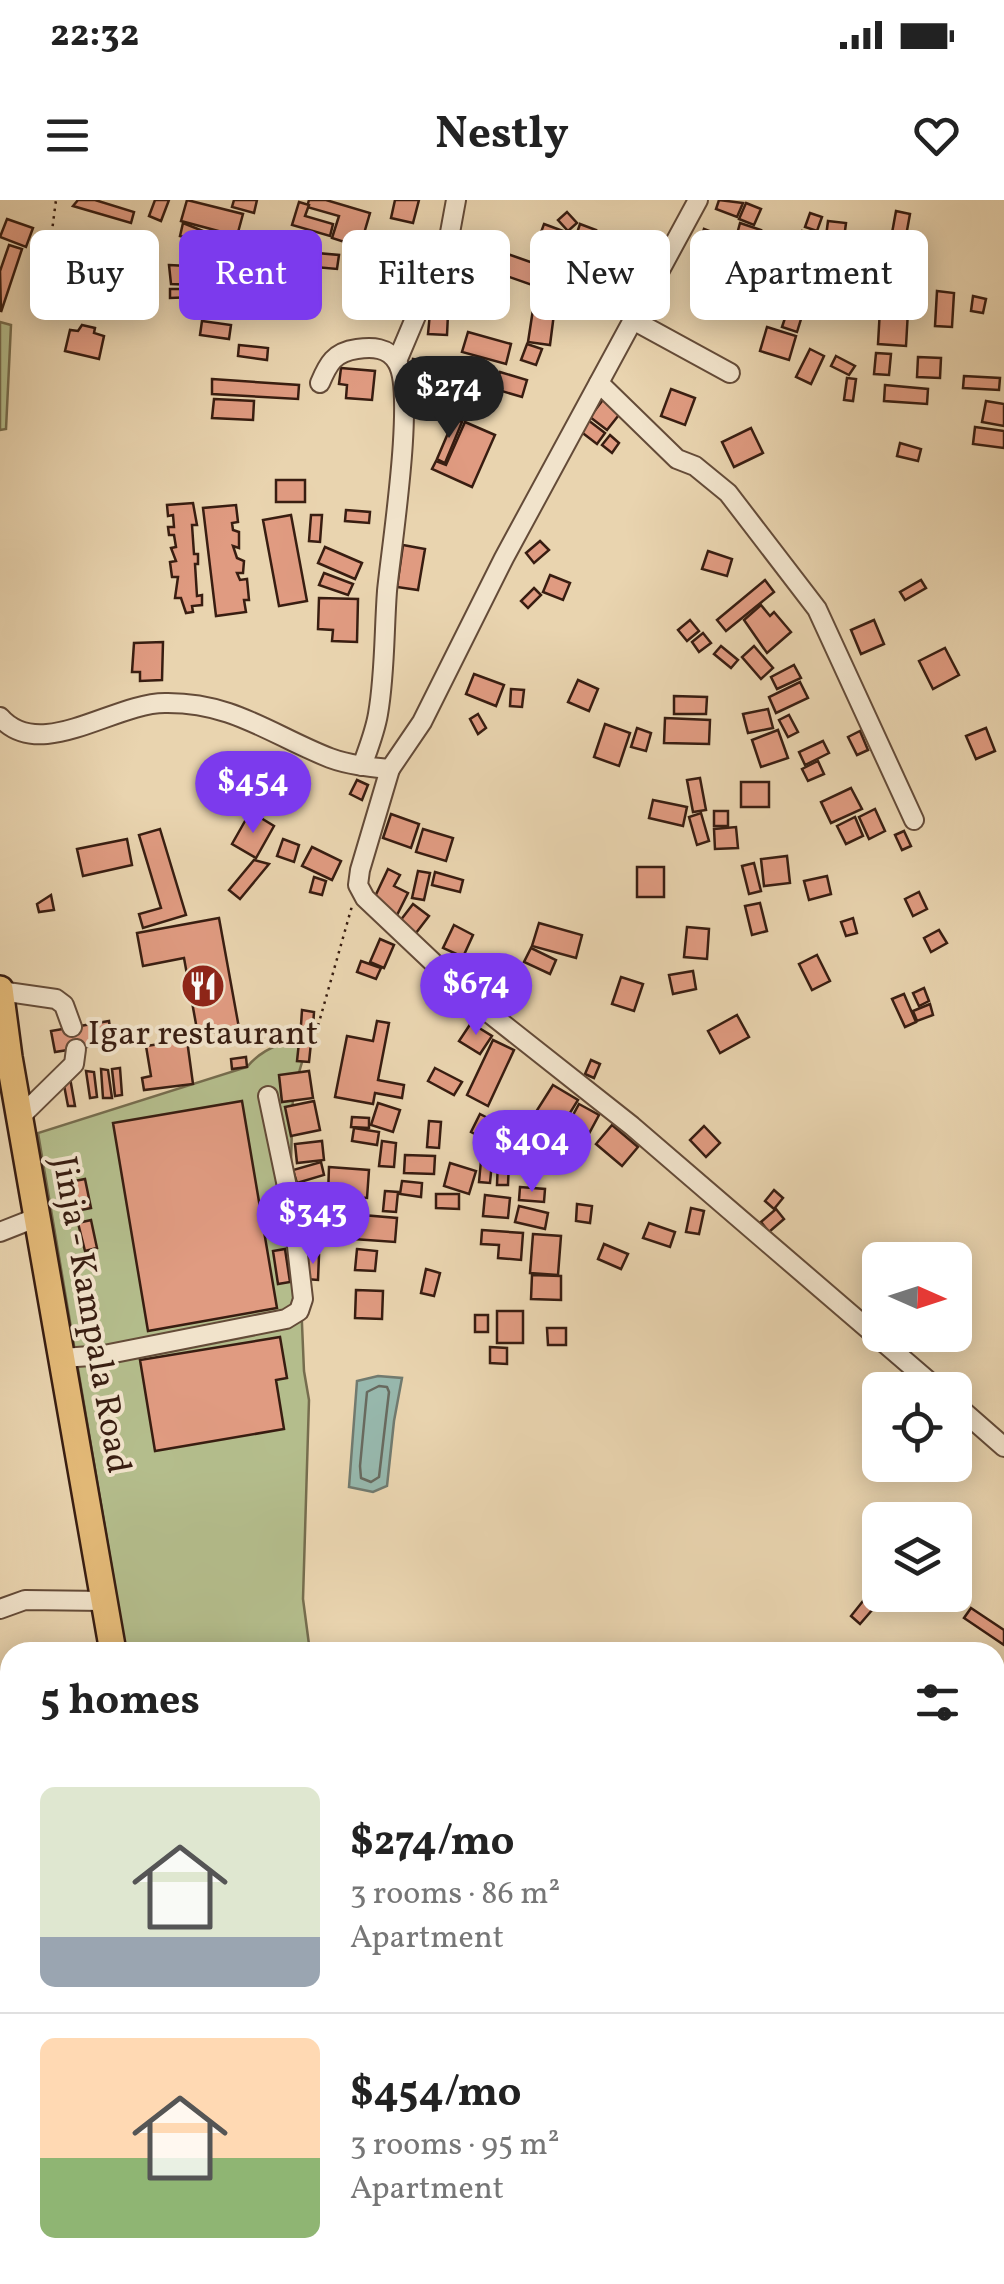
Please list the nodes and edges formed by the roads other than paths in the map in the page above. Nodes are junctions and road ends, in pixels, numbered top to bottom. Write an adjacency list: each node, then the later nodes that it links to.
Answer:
1 (456, 200): 5 (street)
2 (698, 200): 3 (street)
3 (670, 252)
4 (633, 320): 6 (street); 7 (street)
5 (397, 361): 8 (street); 10 (street)
6 (730, 373)
7 (599, 382): 11 (street); 12 (street)
8 (320, 383)
9 (0, 716): 10 (street)
10 (362, 766): 11 (street)
11 (390, 770): 22 (street)
12 (914, 820)
13 (0, 990): 14 (street); 16 (highway, Jinja - Kampala Road)
14 (72, 1027)
15 (76, 1049): 18 (street)
16 (4, 1057): 18 (highway, Jinja - Kampala Road)
17 (268, 1096): 21 (street)
18 (20, 1118): 19 (highway, Jinja - Kampala Road)
19 (38, 1217): 20 (street); 21 (highway, Jinja - Kampala Road)
20 (0, 1232)
21 (63, 1358): 25 (highway, Jinja - Kampala Road)
22 (918, 1372)
23 (972, 1419): 24 (street)
24 (1004, 1447)
25 (104, 1602): 26 (street); 27 (highway, Jinja - Kampala Road)
26 (0, 1609)
27 (111, 1642)

